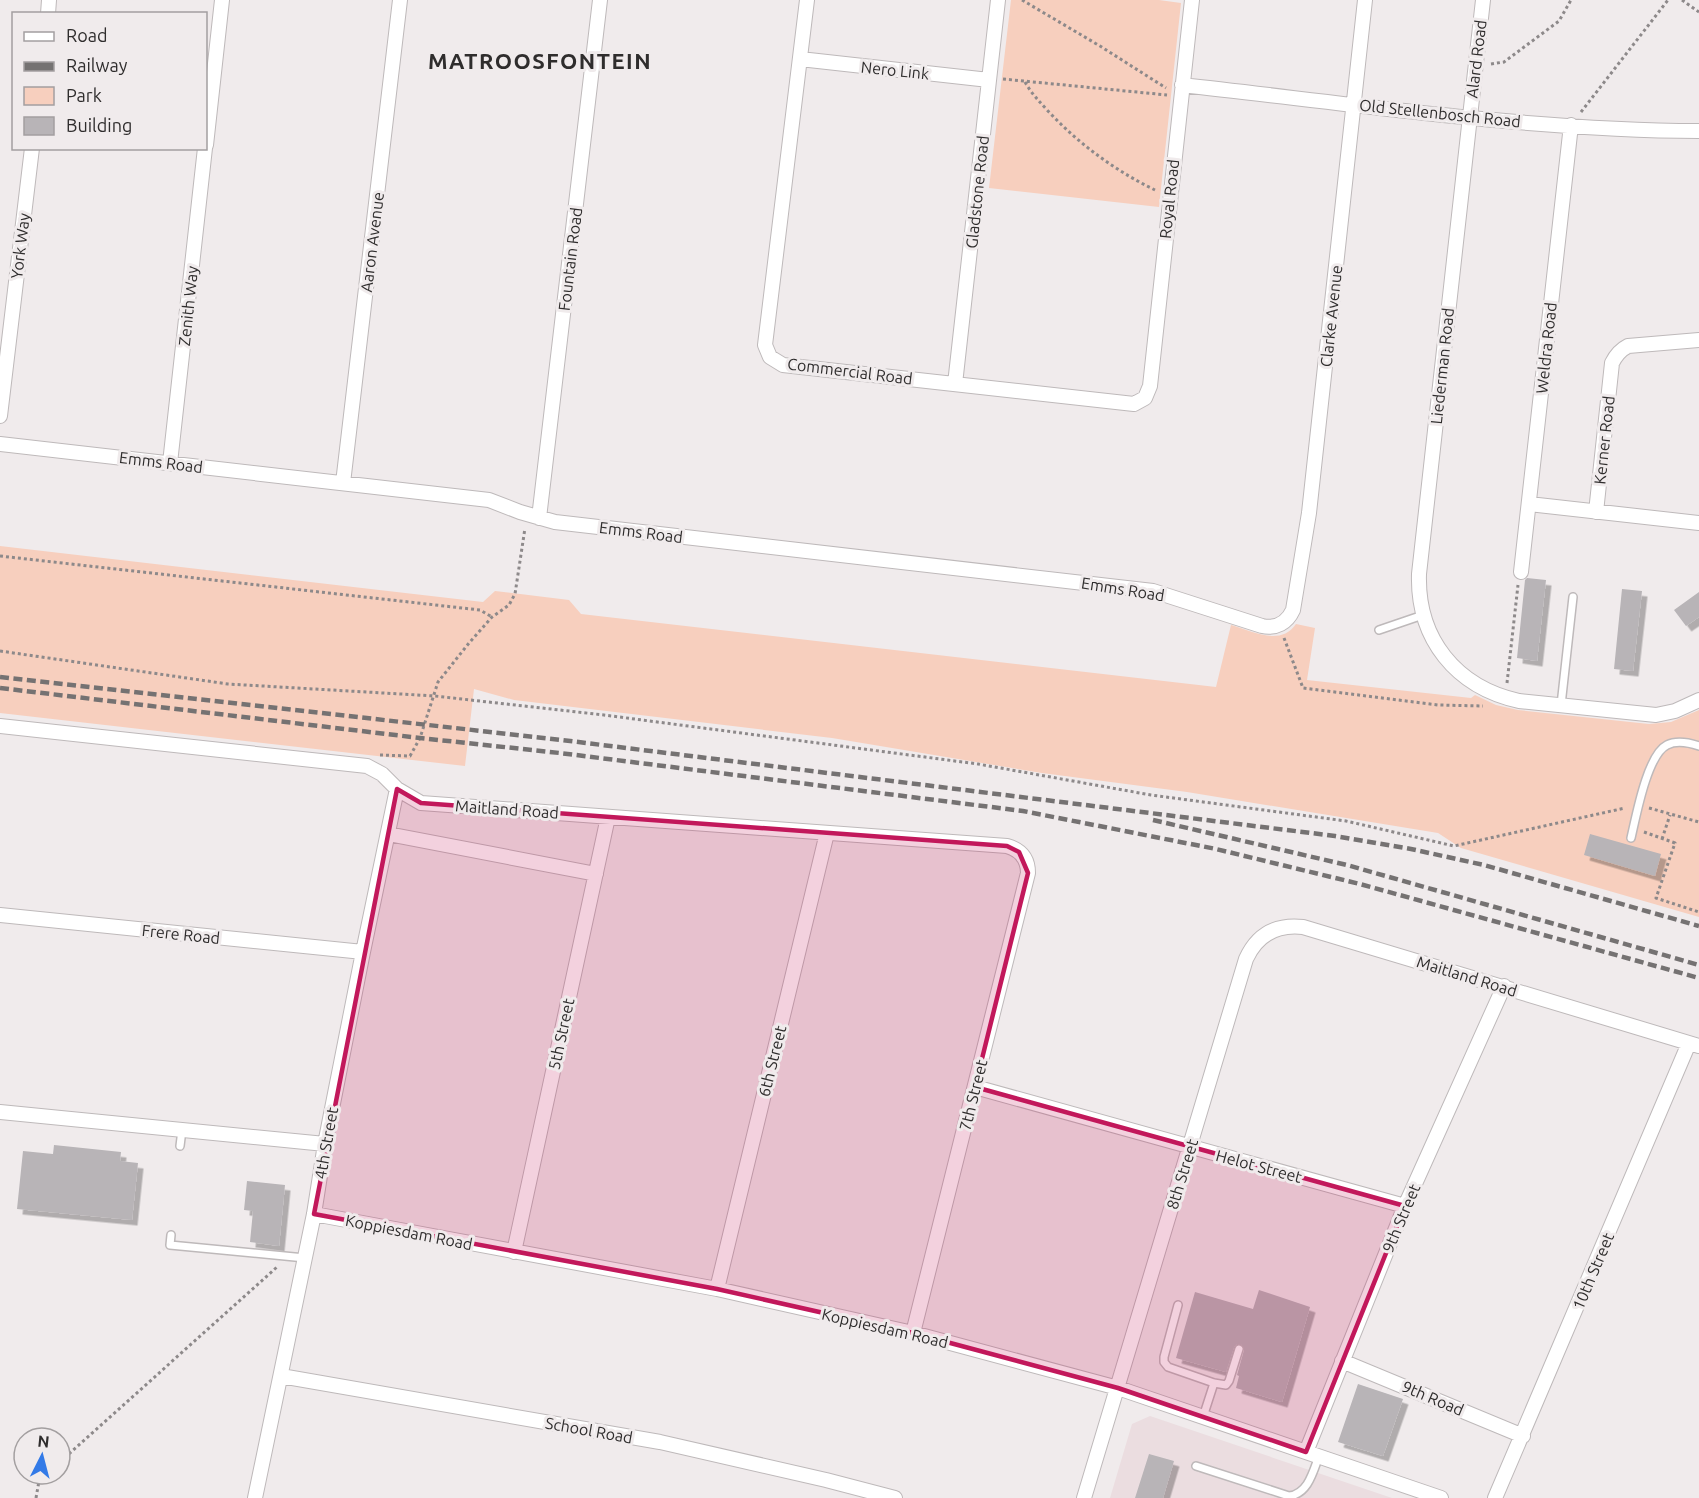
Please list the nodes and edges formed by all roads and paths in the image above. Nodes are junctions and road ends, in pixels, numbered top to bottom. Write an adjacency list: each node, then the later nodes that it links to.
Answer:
1 (222, 0): 22 (street, Zenith Way)
2 (400, 0): 33 (street, Aaron Avenue)
3 (600, 0): 36 (street, Fountain Road)
4 (807, 0): 14 (street, Commercial Road)
5 (999, 0): 16 (street, Gladstone Road)
6 (1022, 0): 17 (path)
7 (1192, 0): 18 (street, Royal Road)
8 (1365, 0): 19 (street, Clarke Avenue)
9 (1483, 0): 15 (street, Alard Road)
10 (1571, 0): 15 (path)
11 (1668, 0): 21 (path)
12 (1682, 0): 13 (path)
13 (1699, 12)
14 (800, 59): 16 (street, Nero Link); 28 (street, Commercial Road)
15 (1475, 66): 20 (street, Alard Road)
16 (989, 80): 17 (path); 28 (street, Gladstone Road)
17 (1025, 81): 26 (path)
18 (1182, 85): 19 (street, Old Stellenbosch Road); 26 (street, Royal Road)
19 (1354, 104): 20 (street, Old Stellenbosch Road); 43 (street, Clarke Avenue)
20 (1469, 117): 21 (street, Old Stellenbosch Road); 41 (street, Liederman Road)
21 (1571, 125): 23 (street, Old Stellenbosch Road); 34 (street, Weldra Road)
22 (207, 130)
23 (1699, 131)
24 (32, 150): 30 (street, York Way)
25 (205, 150): 32 (street, Zenith Way)
26 (1170, 194): 29 (street, Royal Road)
27 (1699, 340): 35 (street, Kerner Road)
28 (955, 384): 29 (street, Commercial Road)
29 (1145, 398)
30 (0, 416)
31 (0, 444): 32 (street, Emms Road)
32 (170, 463): 33 (street, Emms Road)
33 (344, 483): 36 (street, Emms Road)
34 (1529, 504): 35 (street); 39 (street, Weldra Road)
35 (1596, 512): 37 (street)
36 (533, 516): 42 (path); 43 (street, Emms Road)
37 (1699, 523)
38 (0, 556): 42 (path)
39 (1521, 572): 47 (path)
40 (1573, 597): 49 (lane)
41 (1423, 615): 44 (lane); 47 (street, Liederman Road)
42 (492, 617): 46 (path)
43 (1280, 625): 50 (path)
44 (1379, 630)
45 (0, 651): 46 (path)
46 (435, 696): 53 (path); 55 (path)
47 (1502, 696): 49 (street, Liederman Road)
48 (1699, 700): 49 (street, Liederman Road)
49 (1561, 705)
50 (1486, 706)
51 (0, 726): 53 (street)
52 (1699, 746): 55 (lane)
53 (374, 769): 54 (street, Maitland Road)
54 (397, 789): 57 (street, Maitland Road); 61 (street, 4th Street)
55 (1638, 805): 56 (path); 59 (lane)
56 (1670, 814): 58 (path); 63 (path)
57 (608, 817): 60 (street, Maitland Road); 65 (street, 5th Street)
58 (1699, 822)
59 (1633, 828): 62 (lane); 63 (path)
60 (827, 833): 64 (street, Maitland Road); 84 (street, 6th Street)
61 (388, 834): 65 (street); 68 (street, 4th Street)
62 (1631, 838)
63 (1662, 838): 66 (path)
64 (1024, 856): 72 (street, 7th Street)
65 (596, 874): 81 (street, 5th Street)
66 (1699, 912)
67 (0, 915): 68 (street, Frere Road)
68 (363, 952): 75 (street, 4th Street)
69 (1246, 959): 70 (street, Maitland Road); 77 (street, 8th Street)
70 (1503, 986): 71 (street, Maitland Road); 78 (street, 9th Street)
71 (1694, 1044): 93 (street, 10th Street)
72 (975, 1087): 77 (street, Helot Street); 86 (street, 7th Street)
73 (0, 1113): 74 (street)
74 (182, 1130): 75 (street); 76 (lane)
75 (325, 1144): 79 (street, 4th Street)
76 (180, 1146)
77 (1190, 1147): 78 (street, Helot Street); 91 (street, 8th Street)
78 (1406, 1206): 88 (street, 9th Street)
79 (314, 1214): 81 (street, Koppiesdam Road); 82 (street, 4th Street)
80 (171, 1235): 82 (lane)
81 (514, 1252): 84 (street, Koppiesdam Road)
82 (305, 1258): 89 (street, 4th Street)
83 (286, 1267): 94 (path)
84 (717, 1289): 86 (street, Koppiesdam Road)
85 (1178, 1305): 90 (lane)
86 (913, 1333): 91 (street, Koppiesdam Road)
87 (1239, 1349): 90 (lane)
88 (1342, 1361): 93 (street, 9th Road); 95 (street, 9th Street)
89 (281, 1376): 97 (street, 4th Street); 98 (street, School Road)
90 (1214, 1383): 92 (lane)
91 (1118, 1388): 92 (street, Koppiesdam Road); 99 (street, 8th Street)
92 (1203, 1417): 95 (street, Koppiesdam Road)
93 (1523, 1436): 101 (street, 10th Street)
94 (72, 1451)
95 (1312, 1454): 96 (lane); 100 (street, Koppiesdam Road)
96 (1196, 1466)
97 (255, 1498)
98 (895, 1498)
99 (1084, 1498)
100 (1441, 1498)
101 (1495, 1498)

